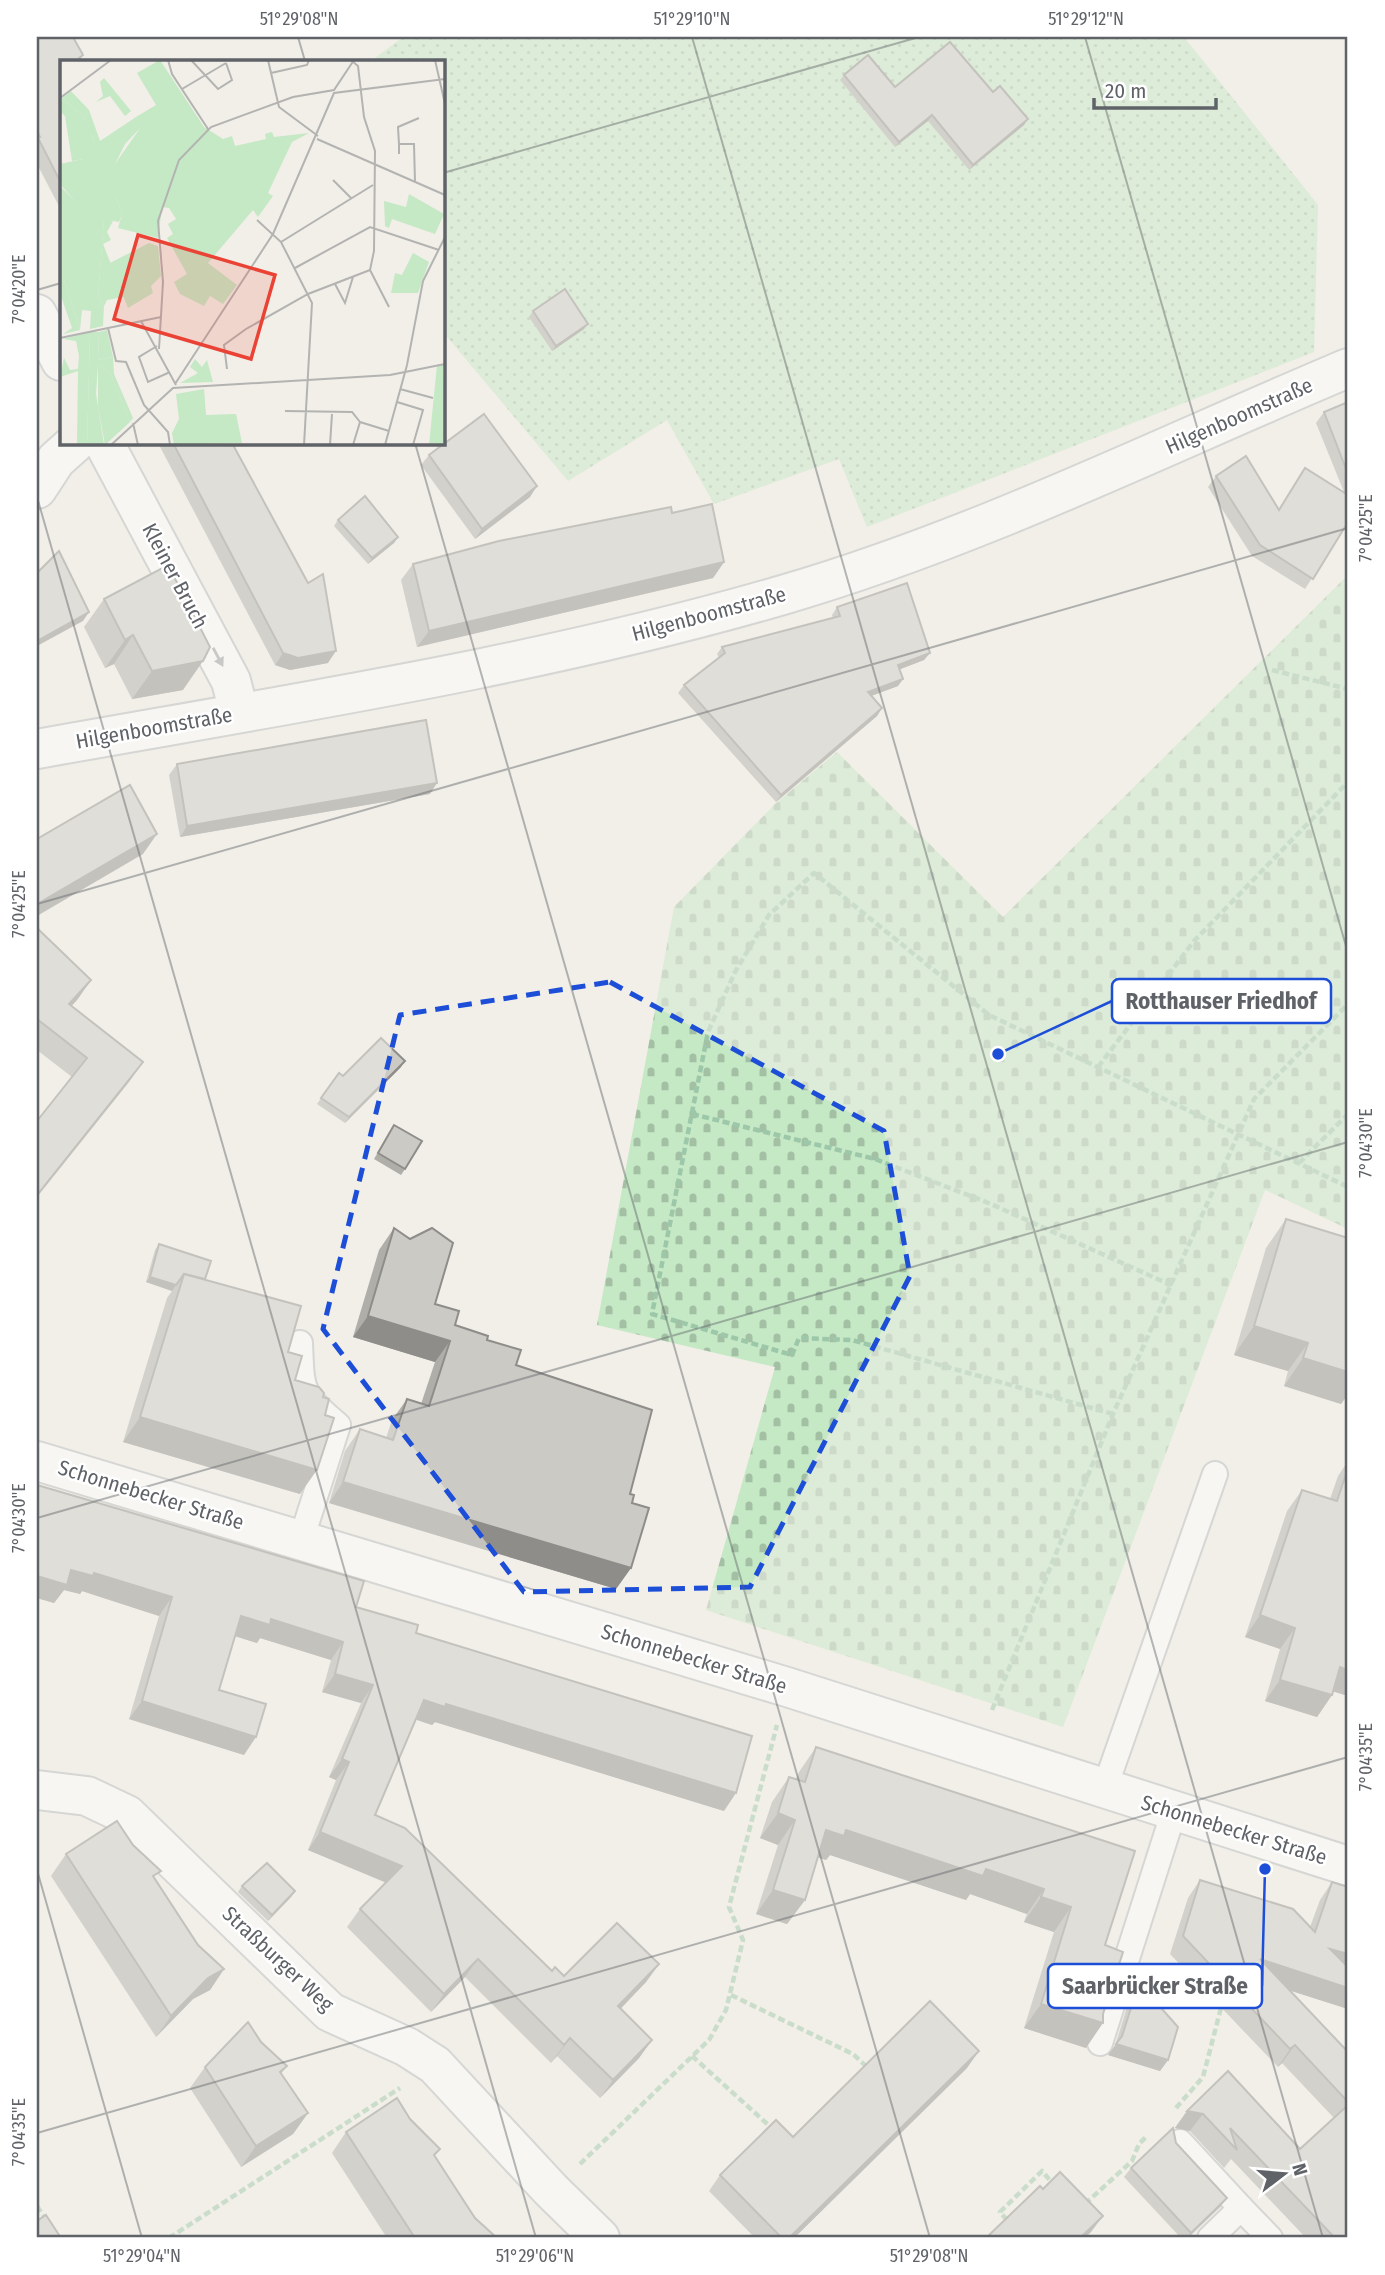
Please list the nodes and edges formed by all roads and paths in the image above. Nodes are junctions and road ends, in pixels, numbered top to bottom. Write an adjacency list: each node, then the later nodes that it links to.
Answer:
1 (1348, 248): 2 (path)
2 (1348, 263)
3 (37, 314): 4 (street)
4 (60, 359)
5 (1348, 368): 11 (street, Hilgenboomstraße)
6 (74, 444): 8 (street)
7 (105, 444): 11 (street, Kleiner Bruch, one-way to 11)
8 (37, 489)
9 (1272, 670): 10 (path)
10 (1348, 689)
11 (239, 712): 12 (street, Hilgenboomstraße)
12 (37, 749)
13 (1348, 782): 15 (path)
14 (1348, 1004): 18 (path)
15 (1098, 1067): 16 (path); 18 (path)
16 (692, 1114): 21 (path); 23 (path)
17 (1348, 1114): 19 (path)
18 (1240, 1135): 19 (path); 21 (path)
19 (1299, 1163): 20 (path)
20 (1348, 1187)
21 (1171, 1284): 23 (path)
22 (300, 1343): 26 (lane)
23 (1113, 1414): 28 (path)
24 (37, 1461): 26 (street, Schonnebecker Straße)
25 (1214, 1474): 30 (lane)
26 (301, 1540): 27 (street, Schonnebecker Straße)
27 (787, 1687): 28 (street, Schonnebecker Straße); 34 (path)
28 (975, 1749): 30 (street, Schonnebecker Straße)
29 (37, 1790): 37 (street, Straßburger Weg)
30 (1104, 1790): 31 (street, Schonnebecker Straße)
31 (1174, 1811): 32 (street, Schonnebecker Straße); 33 (lane)
32 (1348, 1866)
33 (1124, 1967): 35 (lane); 39 (path)
34 (731, 1995): 36 (path); 38 (path)
35 (1100, 2043)
36 (692, 2056): 41 (path); 43 (path)
37 (435, 2065): 43 (street, Straßburger Weg); 50 (path)
38 (867, 2067)
39 (1167, 2117)
40 (1148, 2135): 47 (path)
41 (783, 2138)
42 (1180, 2142): 46 (lane)
43 (551, 2190): 51 (street, Straßburger Weg)
44 (1060, 2191): 48 (path)
45 (37, 2206): 49 (path)
46 (1241, 2208): 52 (lane); 53 (lane)
47 (1078, 2211)
48 (1007, 2220)
49 (50, 2227)
50 (169, 2238)
51 (600, 2238)
52 (1210, 2238)
53 (1270, 2238)

